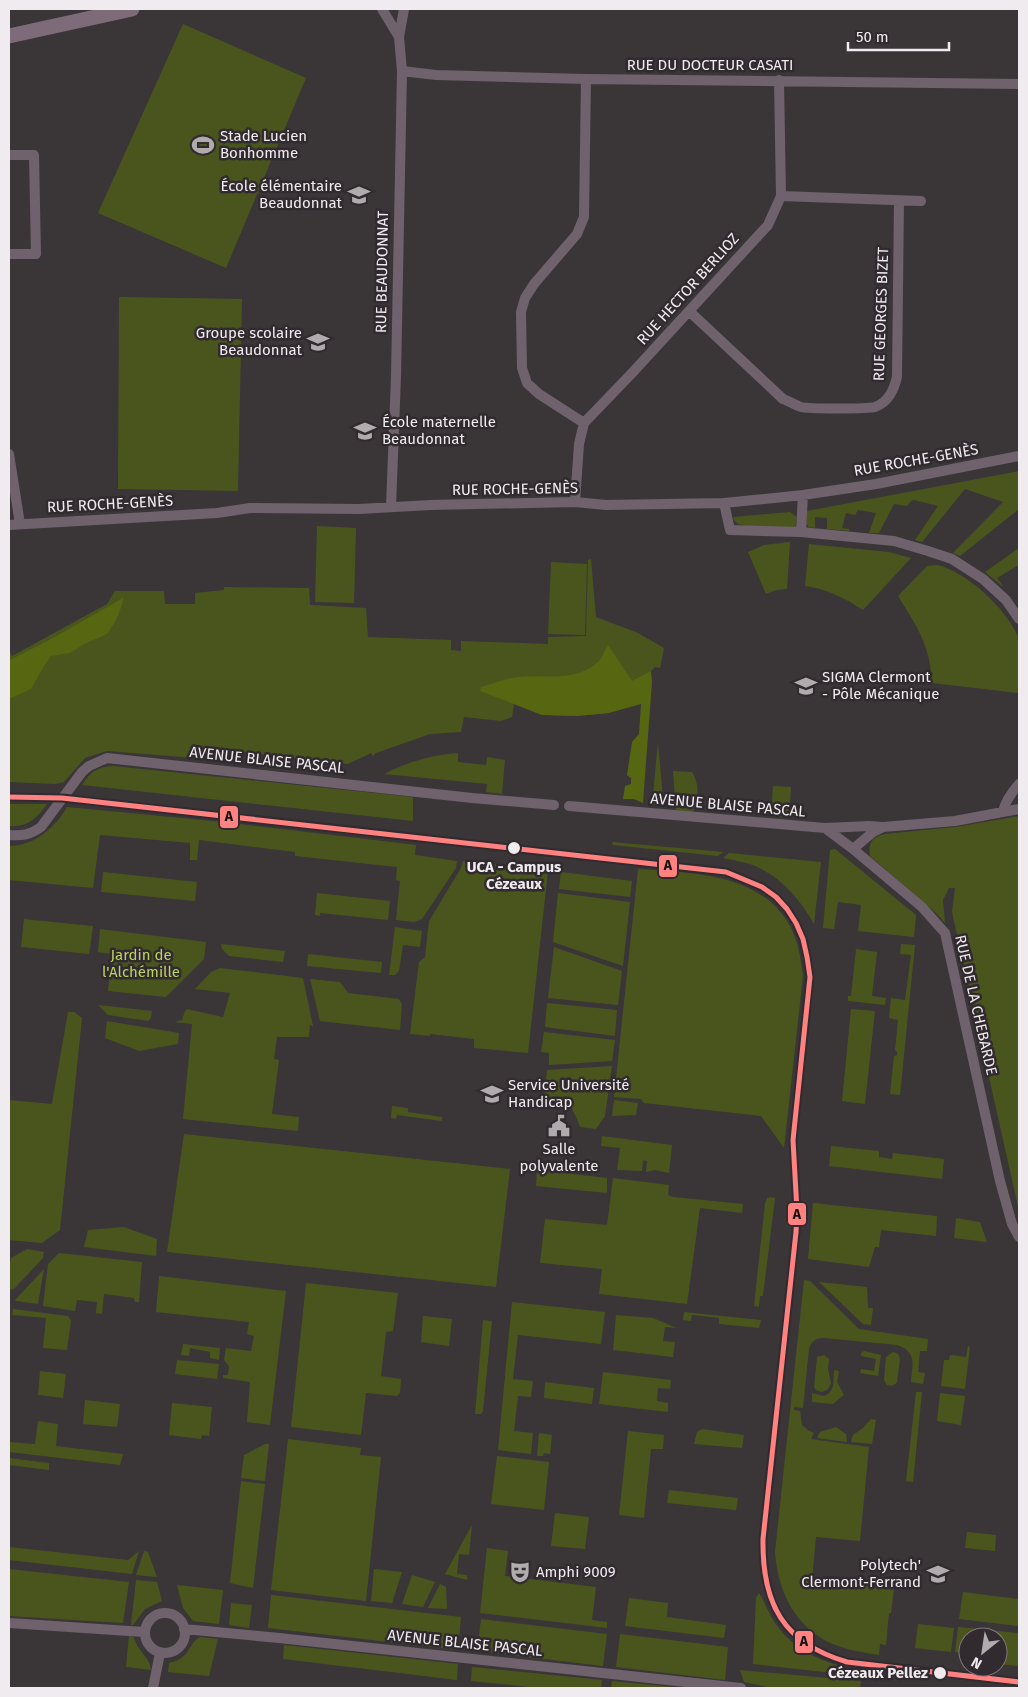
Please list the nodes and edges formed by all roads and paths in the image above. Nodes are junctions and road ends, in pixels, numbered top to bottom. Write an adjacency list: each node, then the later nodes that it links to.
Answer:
1 (132, 9): 4 (main road)
2 (404, 9): 3 (street); 5 (street)
3 (383, 10): 5 (street)
4 (9, 36)
5 (399, 37): 6 (street, RUE BEAUDONNAT)
6 (402, 71): 7 (street, RUE DU DOCTEUR CASATI); 22 (street, RUE BEAUDONNAT)
7 (586, 79): 8 (street, RUE DU DOCTEUR CASATI); 16 (street)
8 (780, 80): 9 (street, RUE DU DOCTEUR CASATI); 11 (street, RUE HECTOR BERLIOZ)
9 (1019, 84)
10 (9, 155): 14 (street)
11 (781, 196): 12 (street); 15 (street, RUE HECTOR BERLIOZ)
12 (899, 201): 13 (street); 15 (street, RUE GEORGES BIZET)
13 (921, 201)
14 (9, 254)
15 (689, 311): 16 (street, RUE HECTOR BERLIOZ)
16 (584, 423): 20 (street)
17 (9, 454): 23 (street)
18 (1019, 456): 19 (street, RUE ROCHE-GENÈS)
19 (803, 495): 21 (street, RUE ROCHE-GENÈS); 25 (street)
20 (575, 502): 21 (street, RUE ROCHE-GENÈS); 22 (street, RUE ROCHE-GENÈS)
21 (724, 502): 25 (street)
22 (390, 507): 23 (street, RUE ROCHE-GENÈS)
23 (20, 524): 24 (street, RUE ROCHE-GENÈS)
24 (9, 525)
25 (801, 532): 26 (street)
26 (1019, 619)
27 (1019, 784): 31 (street)
28 (554, 805): 34 (street, AVENUE BLAISE PASCAL)
29 (569, 806): 32 (street, AVENUE BLAISE PASCAL)
30 (1019, 809): 31 (street, AVENUE BLAISE PASCAL)
31 (1003, 812): 33 (street, AVENUE BLAISE PASCAL)
32 (824, 828): 33 (street, AVENUE BLAISE PASCAL); 35 (street, RUE DE LA CHEBARDE)
33 (883, 828): 35 (street, AVENUE BLAISE PASCAL)
34 (9, 835)
35 (853, 849): 36 (street, RUE DE LA CHEBARDE)
36 (1019, 1237)
37 (9, 1623): 39 (street)
38 (184, 1629): 39 (street); 40 (street); 42 (street, AVENUE BLAISE PASCAL)
39 (144, 1632): 40 (street)
40 (160, 1653): 41 (street)
41 (153, 1688)
42 (742, 1688)

